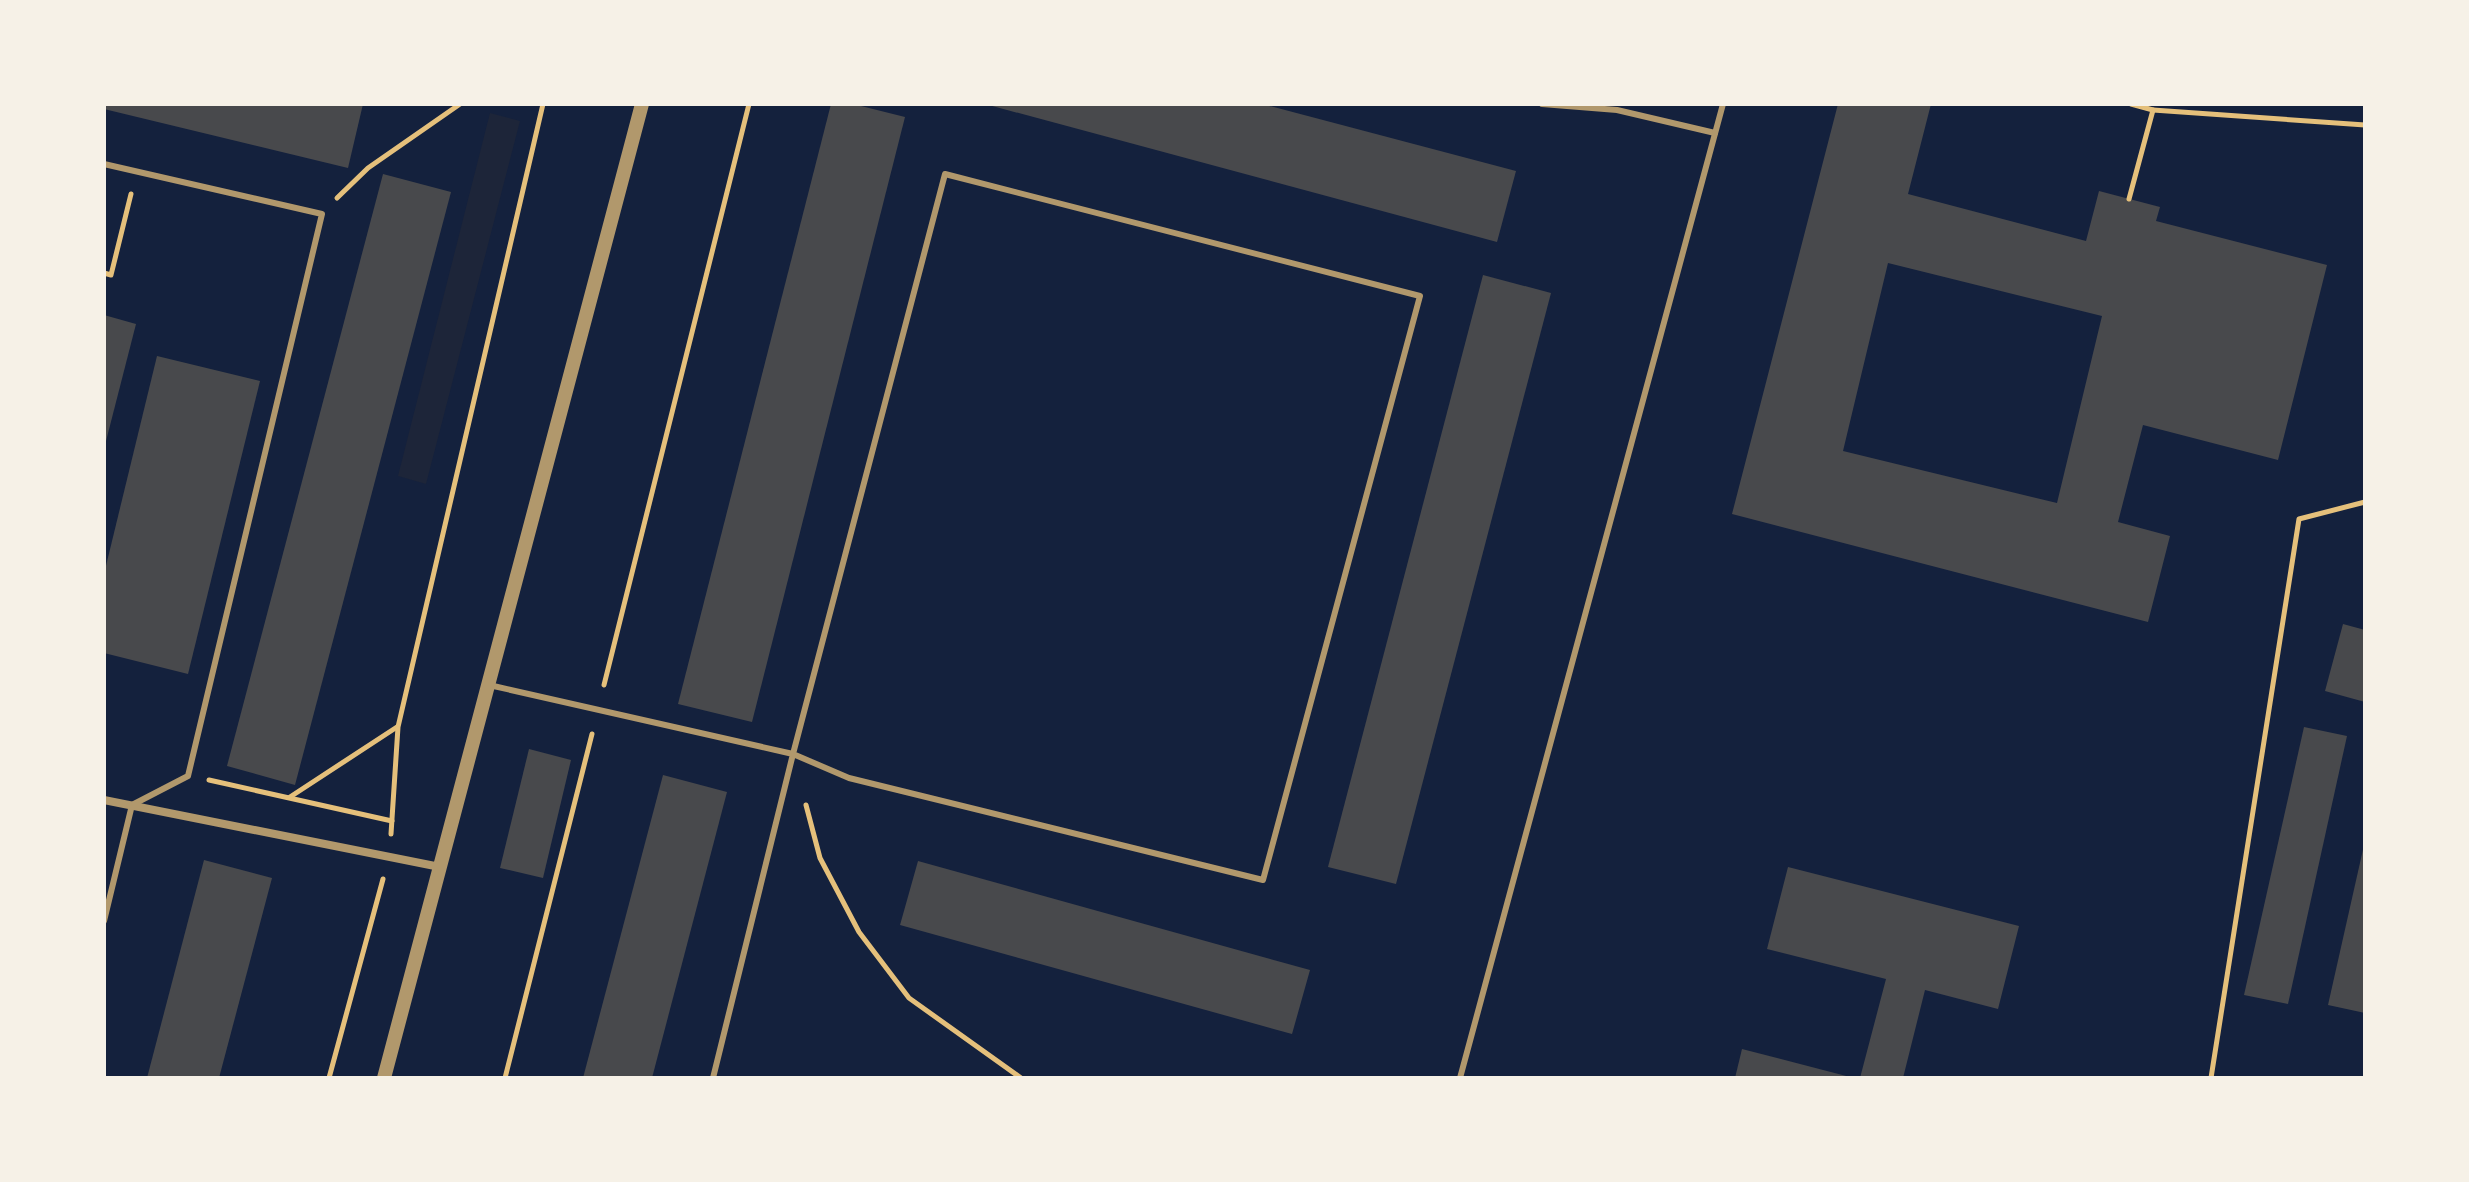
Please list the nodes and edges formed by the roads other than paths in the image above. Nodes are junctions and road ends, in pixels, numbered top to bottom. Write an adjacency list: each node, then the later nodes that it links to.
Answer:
1 (642, 104): 6 (street)
2 (1542, 104): 4 (lane)
3 (1723, 104): 4 (lane)
4 (1715, 133): 14 (lane)
5 (104, 164): 9 (lane)
6 (489, 685): 7 (lane); 10 (street)
7 (793, 754): 7 (lane); 13 (lane)
8 (104, 800): 9 (street)
9 (132, 805): 10 (street); 11 (lane)
10 (440, 867): 12 (street)
11 (104, 921)
12 (384, 1078)
13 (713, 1078)
14 (1460, 1078)

